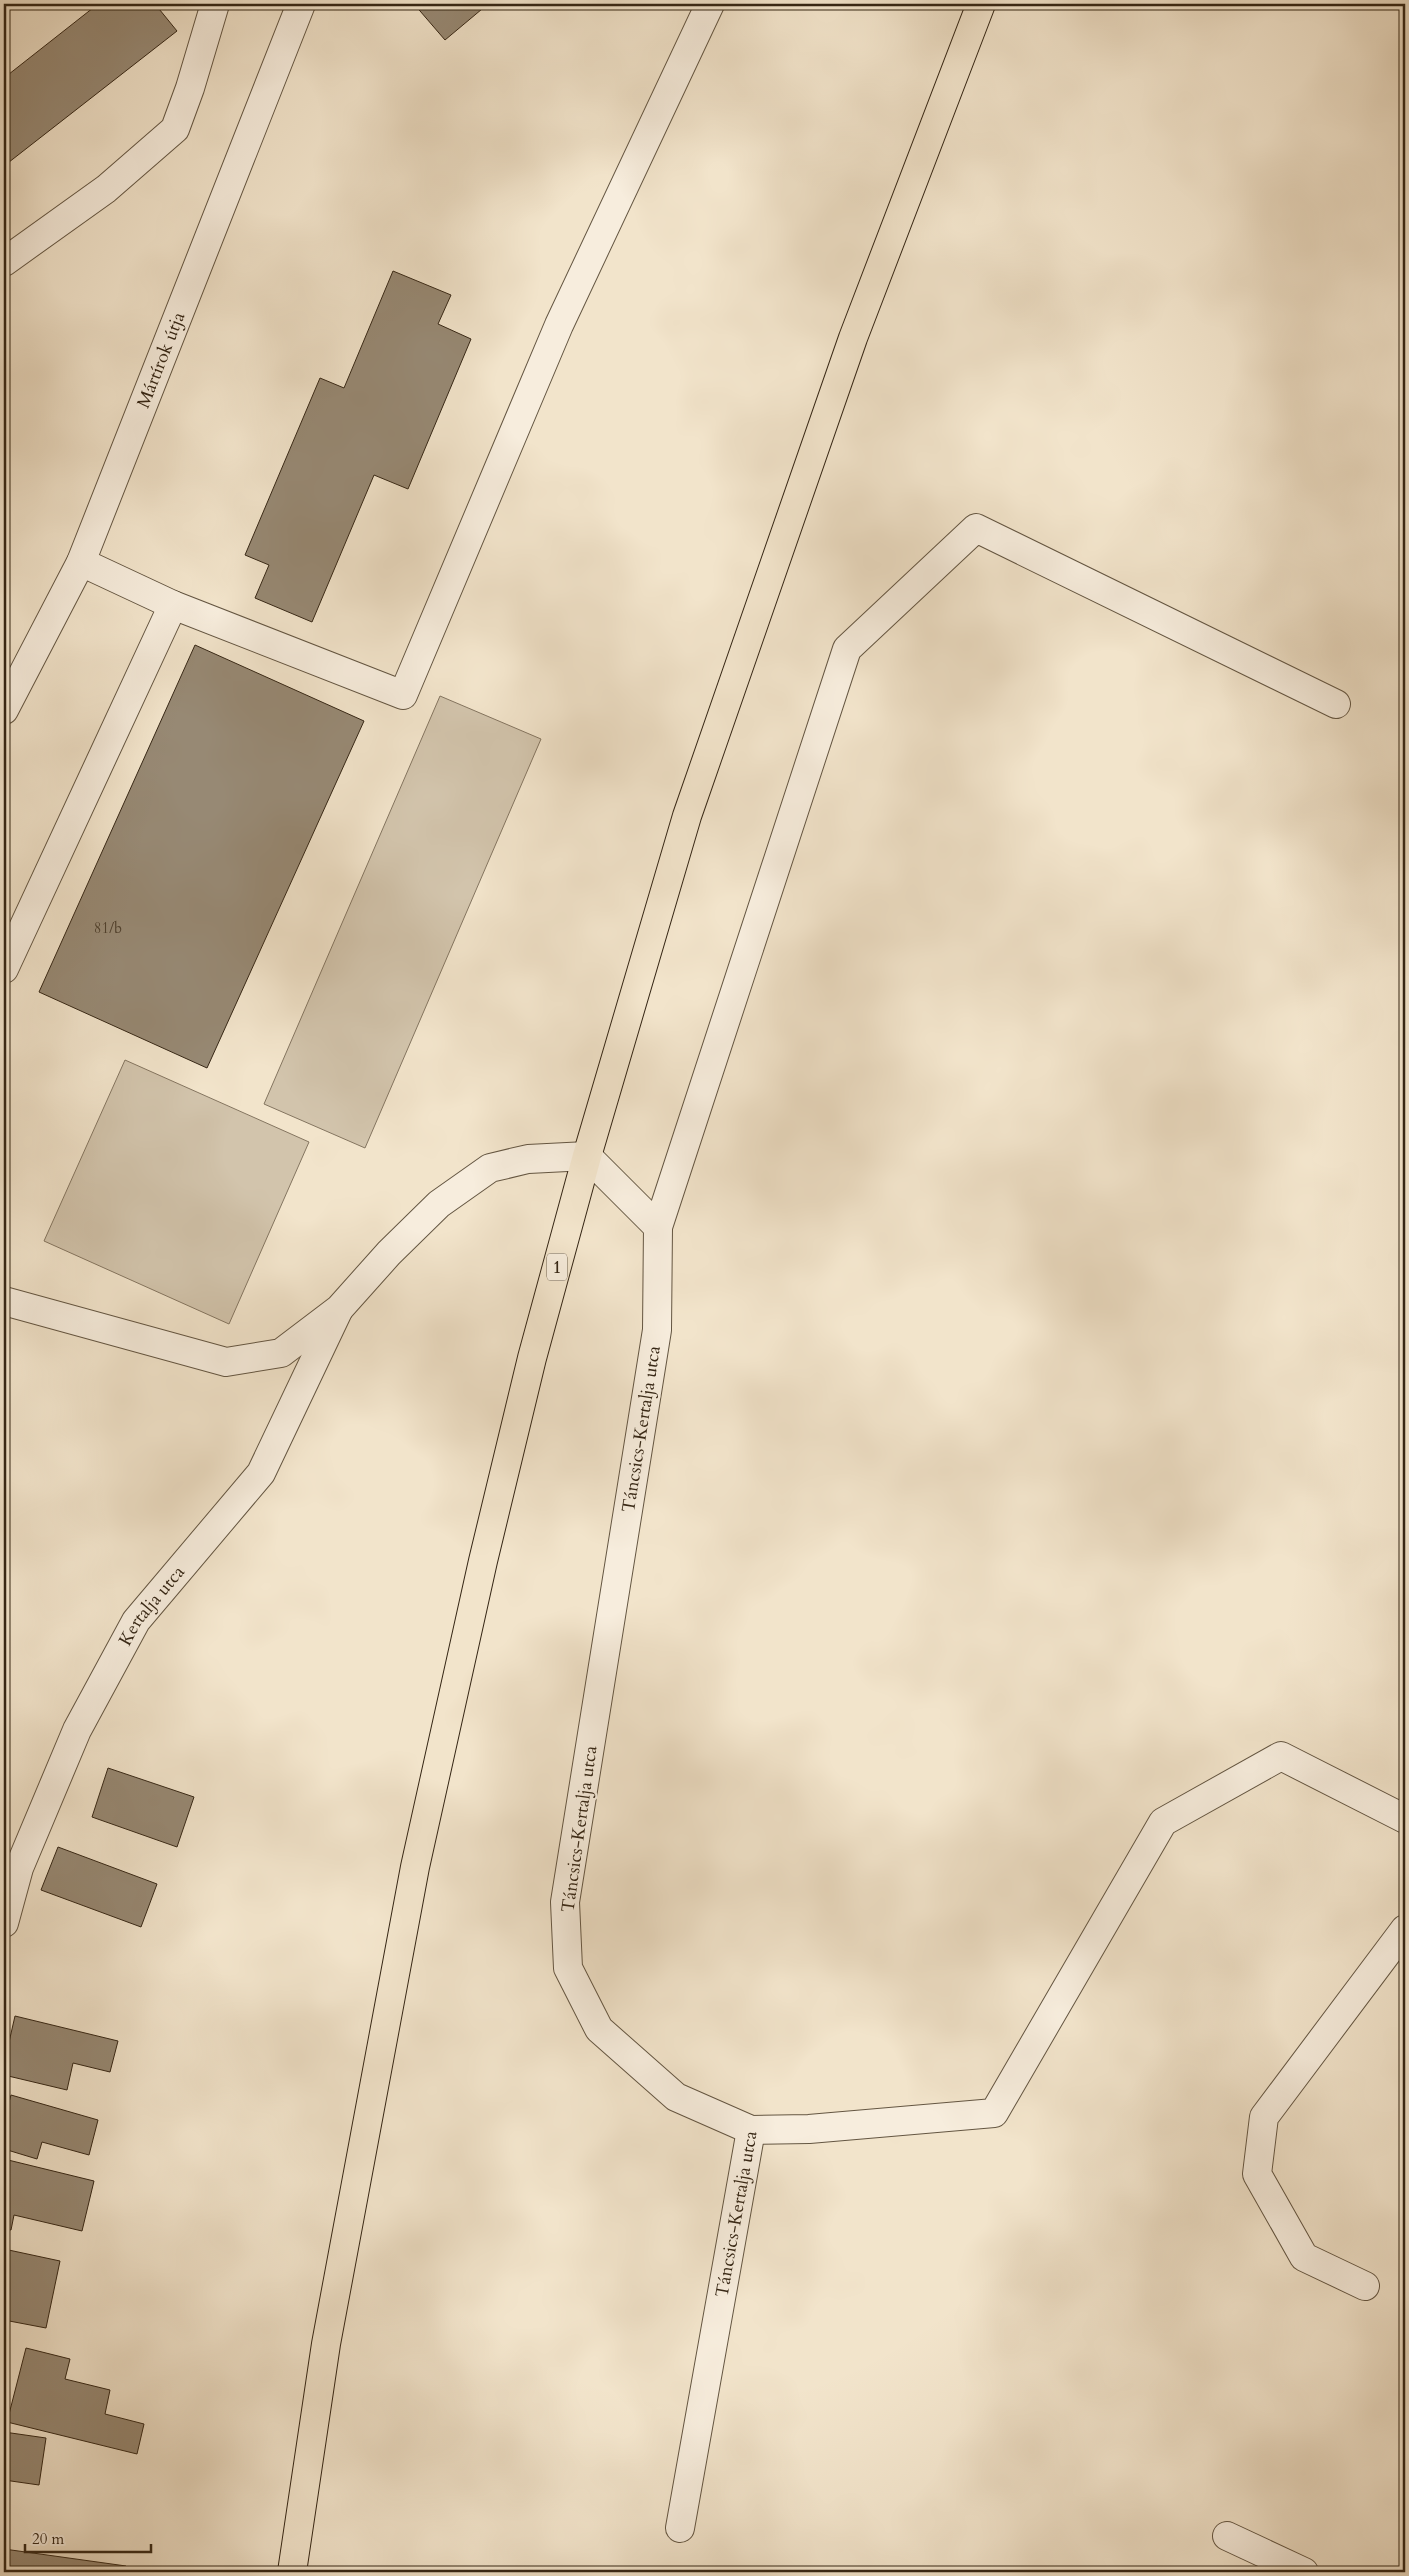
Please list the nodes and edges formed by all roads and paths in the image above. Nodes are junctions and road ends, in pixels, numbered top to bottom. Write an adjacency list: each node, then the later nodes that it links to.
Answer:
1 (214, 4): 5 (street)
2 (301, 4): 6 (street, Mártírok útja)
3 (710, 4): 7 (street)
4 (981, 4): 11 (main road, 1)
5 (4, 262)
6 (81, 562): 7 (street); 9 (street, Mártírok útja)
7 (173, 605): 10 (street)
8 (1336, 704): 12 (street, Táncsics-Kertalja utca)
9 (4, 710)
10 (4, 969)
11 (587, 1156): 12 (street); 14 (street); 22 (main road, 1)
12 (658, 1227): 18 (street, Táncsics-Kertalja utca)
13 (4, 1301): 14 (street)
14 (339, 1309): 16 (street, Kertalja utca)
15 (1405, 1819): 18 (street)
16 (4, 1922)
17 (1405, 1929): 19 (street)
18 (751, 2130): 20 (street, Táncsics-Kertalja utca)
19 (1365, 2286)
20 (680, 2528)
21 (1227, 2536): 23 (street)
22 (292, 2572)
23 (1304, 2572)

